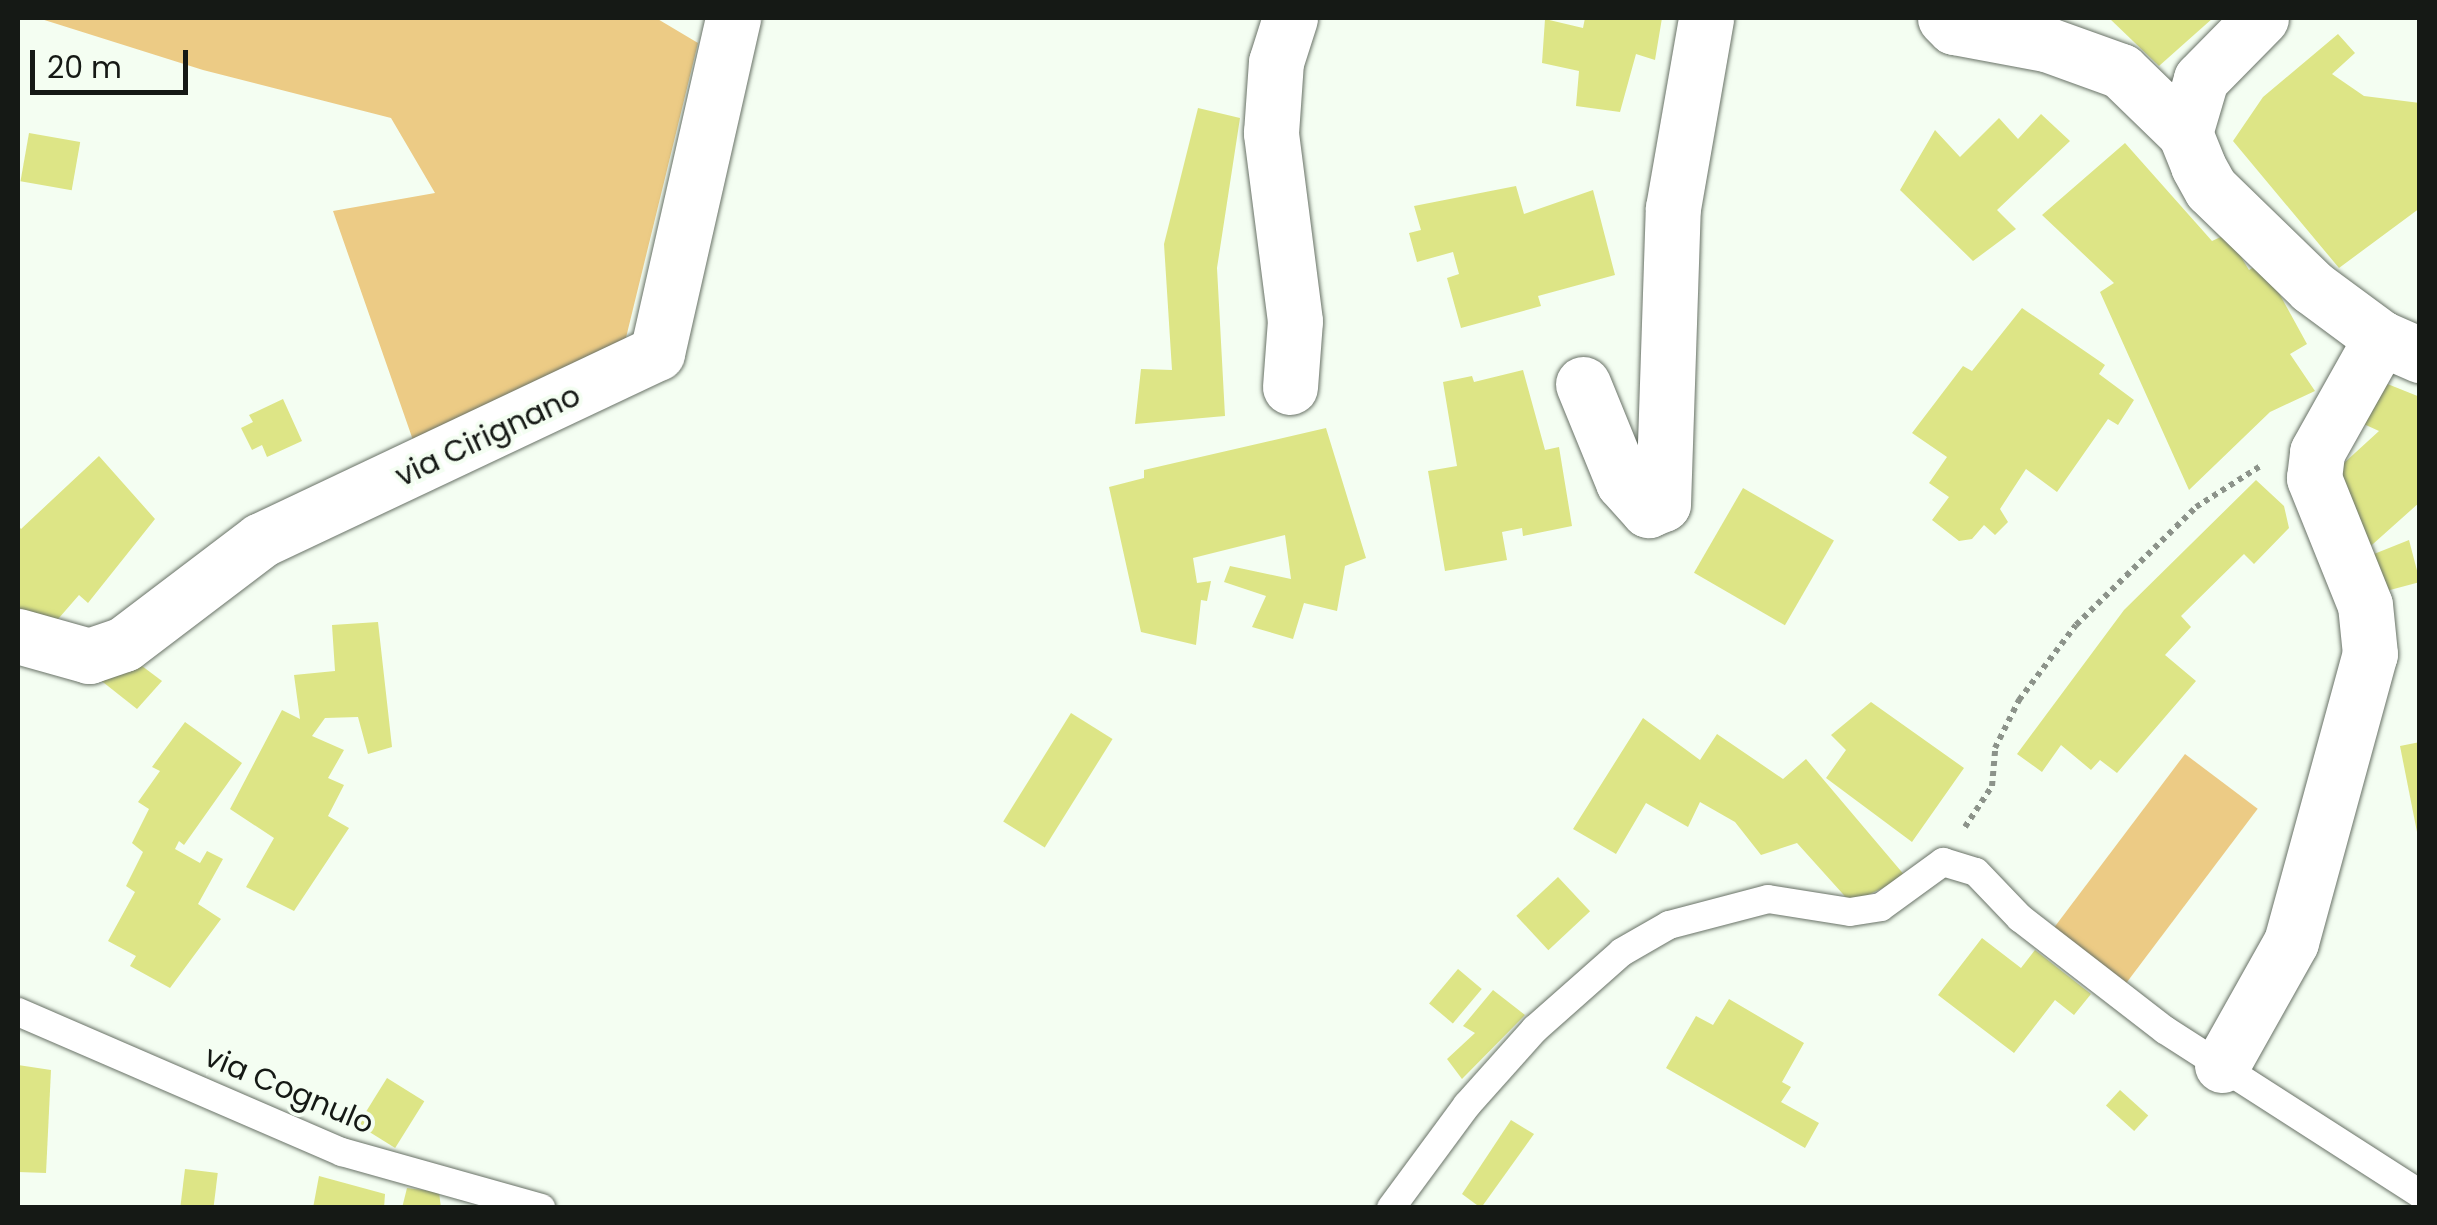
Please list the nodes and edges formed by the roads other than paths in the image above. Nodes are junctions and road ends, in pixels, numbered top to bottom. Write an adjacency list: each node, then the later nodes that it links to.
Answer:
1 (1290, 18): 9 (street)
2 (1706, 18): 8 (street)
3 (1945, 18): 6 (street)
4 (2261, 18): 6 (street)
5 (726, 24): 10 (street, via Cirignano)
6 (2186, 134): 7 (street)
7 (2400, 347): 12 (street)
8 (1582, 384)
9 (1290, 386)
10 (18, 636)
11 (18, 1012): 14 (lane, via Cognulo)
12 (2222, 1065): 13 (lane); 15 (lane)
13 (2420, 1194)
14 (541, 1208)
15 (1392, 1208)

